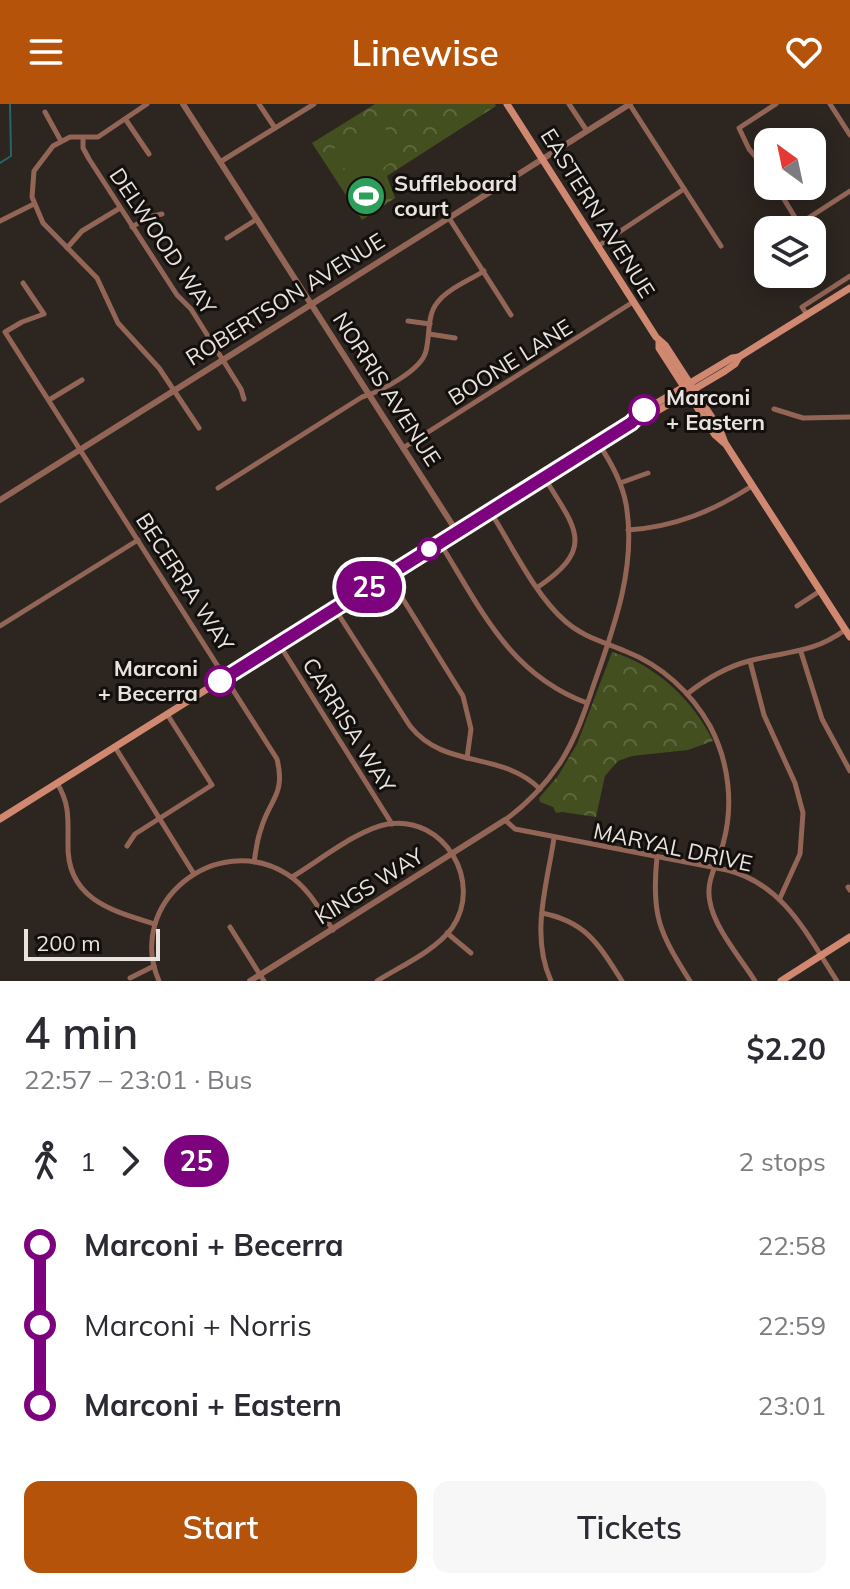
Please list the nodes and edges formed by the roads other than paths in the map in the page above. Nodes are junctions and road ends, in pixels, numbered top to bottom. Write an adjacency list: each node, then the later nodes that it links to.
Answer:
1 (147, 104): 11 (street)
2 (183, 104): 20 (street, NORRIS AVENUE)
3 (259, 104): 12 (street)
4 (314, 104): 12 (street)
5 (507, 104): 19 (main road, EASTERN AVENUE)
6 (569, 104): 13 (street)
7 (630, 104): 13 (street, ROBERTSON AVENUE); 21 (street)
8 (776, 104): 18 (street)
9 (830, 104): 14 (street)
10 (45, 112): 16 (street)
11 (126, 120): 15 (street); 17 (street)
12 (275, 128): 20 (street)
13 (587, 131): 19 (street, ROBERTSON AVENUE)
14 (850, 135)
15 (83, 138): 16 (street); 25 (street, DELWOOD WAY)
16 (61, 141): 24 (street)
17 (149, 154)
18 (754, 155)
19 (543, 159): 27 (street, ROBERTSON AVENUE); 32 (main road, EASTERN AVENUE)
20 (220, 162): 28 (street, NORRIS AVENUE)
21 (684, 189): 32 (street); 33 (street)
22 (850, 191): 23 (street)
23 (784, 200)
24 (34, 204): 29 (street); 34 (street)
25 (120, 207): 30 (street, DELWOOD WAY); 34 (street)
26 (162, 214): 30 (street)
27 (449, 218): 35 (street); 40 (street, ROBERTSON AVENUE)
28 (257, 219): 31 (street); 40 (street, NORRIS AVENUE)
29 (0, 221)
30 (132, 227): 47 (street, DELWOOD WAY)
31 (227, 238)
32 (597, 246): 39 (main road, EASTERN AVENUE)
33 (721, 246)
34 (67, 248): 50 (street)
35 (484, 271): 41 (street); 44 (street)
36 (850, 276): 42 (street)
37 (23, 283): 53 (street, BECERRA WAY)
38 (850, 288): 42 (main road)
39 (633, 302): 49 (main road, EASTERN AVENUE); 58 (street, BOONE LANE)
40 (311, 304): 47 (street, ROBERTSON AVENUE); 51 (street, NORRIS AVENUE)
41 (511, 315)
42 (807, 315): 49 (main road)
43 (408, 321): 44 (street)
44 (430, 324): 45 (street)
45 (429, 334): 46 (street); 51 (street)
46 (455, 338)
47 (223, 360): 50 (street, ROBERTSON AVENUE); 52 (street, DELWOOD WAY)
48 (82, 380): 53 (street)
49 (689, 388): 57 (main road); 63 (main road, EASTERN AVENUE)
50 (175, 390): 56 (street); 59 (street, ROBERTSON AVENUE)
51 (369, 395): 58 (street, NORRIS AVENUE); 64 (street)
52 (244, 399)
53 (49, 400): 59 (street, BECERRA WAY)
54 (774, 409): 55 (street)
55 (850, 417)
56 (199, 428)
57 (598, 443): 61 (main road); 62 (street)
58 (403, 448): 68 (street, NORRIS AVENUE)
59 (81, 449): 65 (street, ROBERTSON AVENUE); 69 (street, BECERRA WAY)
60 (648, 473): 62 (street)
61 (544, 477): 66 (main road); 72 (street)
62 (620, 483): 67 (street)
63 (752, 486): 67 (street); 73 (main road, EASTERN AVENUE)
64 (218, 488)
65 (0, 500)
66 (490, 511): 68 (main road); 72 (street)
67 (628, 530): 80 (street)
68 (457, 532): 70 (main road)
69 (138, 539): 77 (street); 83 (street, BECERRA WAY)
70 (440, 543): 71 (main road); 85 (street)
71 (388, 575): 75 (main road); 88 (street)
72 (538, 587): 80 (street)
73 (820, 591): 74 (street); 78 (main road, EASTERN AVENUE)
74 (797, 606)
75 (335, 609): 79 (main road); 88 (street)
76 (0, 616): 77 (street)
77 (2, 625)
78 (848, 634): 81 (street)
79 (279, 644): 83 (main road); 95 (street, CARRISA WAY)
80 (608, 645): 84 (street); 85 (street)
81 (801, 652): 82 (street); 89 (street)
82 (750, 661): 84 (street); 104 (street)
83 (226, 677): 86 (main road); 100 (street, BECERRA WAY)
84 (687, 694): 101 (street)
85 (587, 703): 91 (street)
86 (167, 714): 87 (main road); 92 (street)
87 (115, 747): 90 (main road); 92 (street)
88 (467, 758): 91 (street)
89 (850, 771)
90 (57, 783): 93 (main road); 106 (street)
91 (540, 789): 94 (street)
92 (160, 818): 97 (street); 102 (street)
93 (0, 819)
94 (505, 820): 96 (street, MARYAL DRIVE); 98 (street, KINGS WAY)
95 (392, 824): 98 (street); 103 (street)
96 (554, 838): 99 (street, MARYAL DRIVE); 105 (street)
97 (127, 846)
98 (452, 854): 108 (street, KINGS WAY); 109 (street)
99 (657, 857): 101 (street, MARYAL DRIVE); 121 (street)
100 (254, 862): 102 (street); 103 (street)
101 (714, 868): 104 (street, MARYAL DRIVE); 122 (street)
102 (194, 874): 106 (street)
103 (292, 877): 108 (street)
104 (780, 898): 112 (street, MARYAL DRIVE)
105 (542, 913): 119 (street); 120 (street)
106 (155, 924): 113 (street)
107 (230, 927): 115 (street)
108 (333, 931): 115 (street, KINGS WAY)
109 (447, 933): 111 (street); 118 (street)
110 (850, 937): 112 (main road)
111 (471, 953)
112 (821, 956): 123 (main road); 124 (street, MARYAL DRIVE)
113 (154, 966): 114 (street); 116 (street)
114 (130, 978)
115 (262, 978): 117 (street, KINGS WAY)
116 (159, 981)
117 (250, 981)
118 (377, 981)
119 (551, 981)
120 (622, 981)
121 (690, 981)
122 (755, 981)
123 (781, 981)
124 (837, 981)

